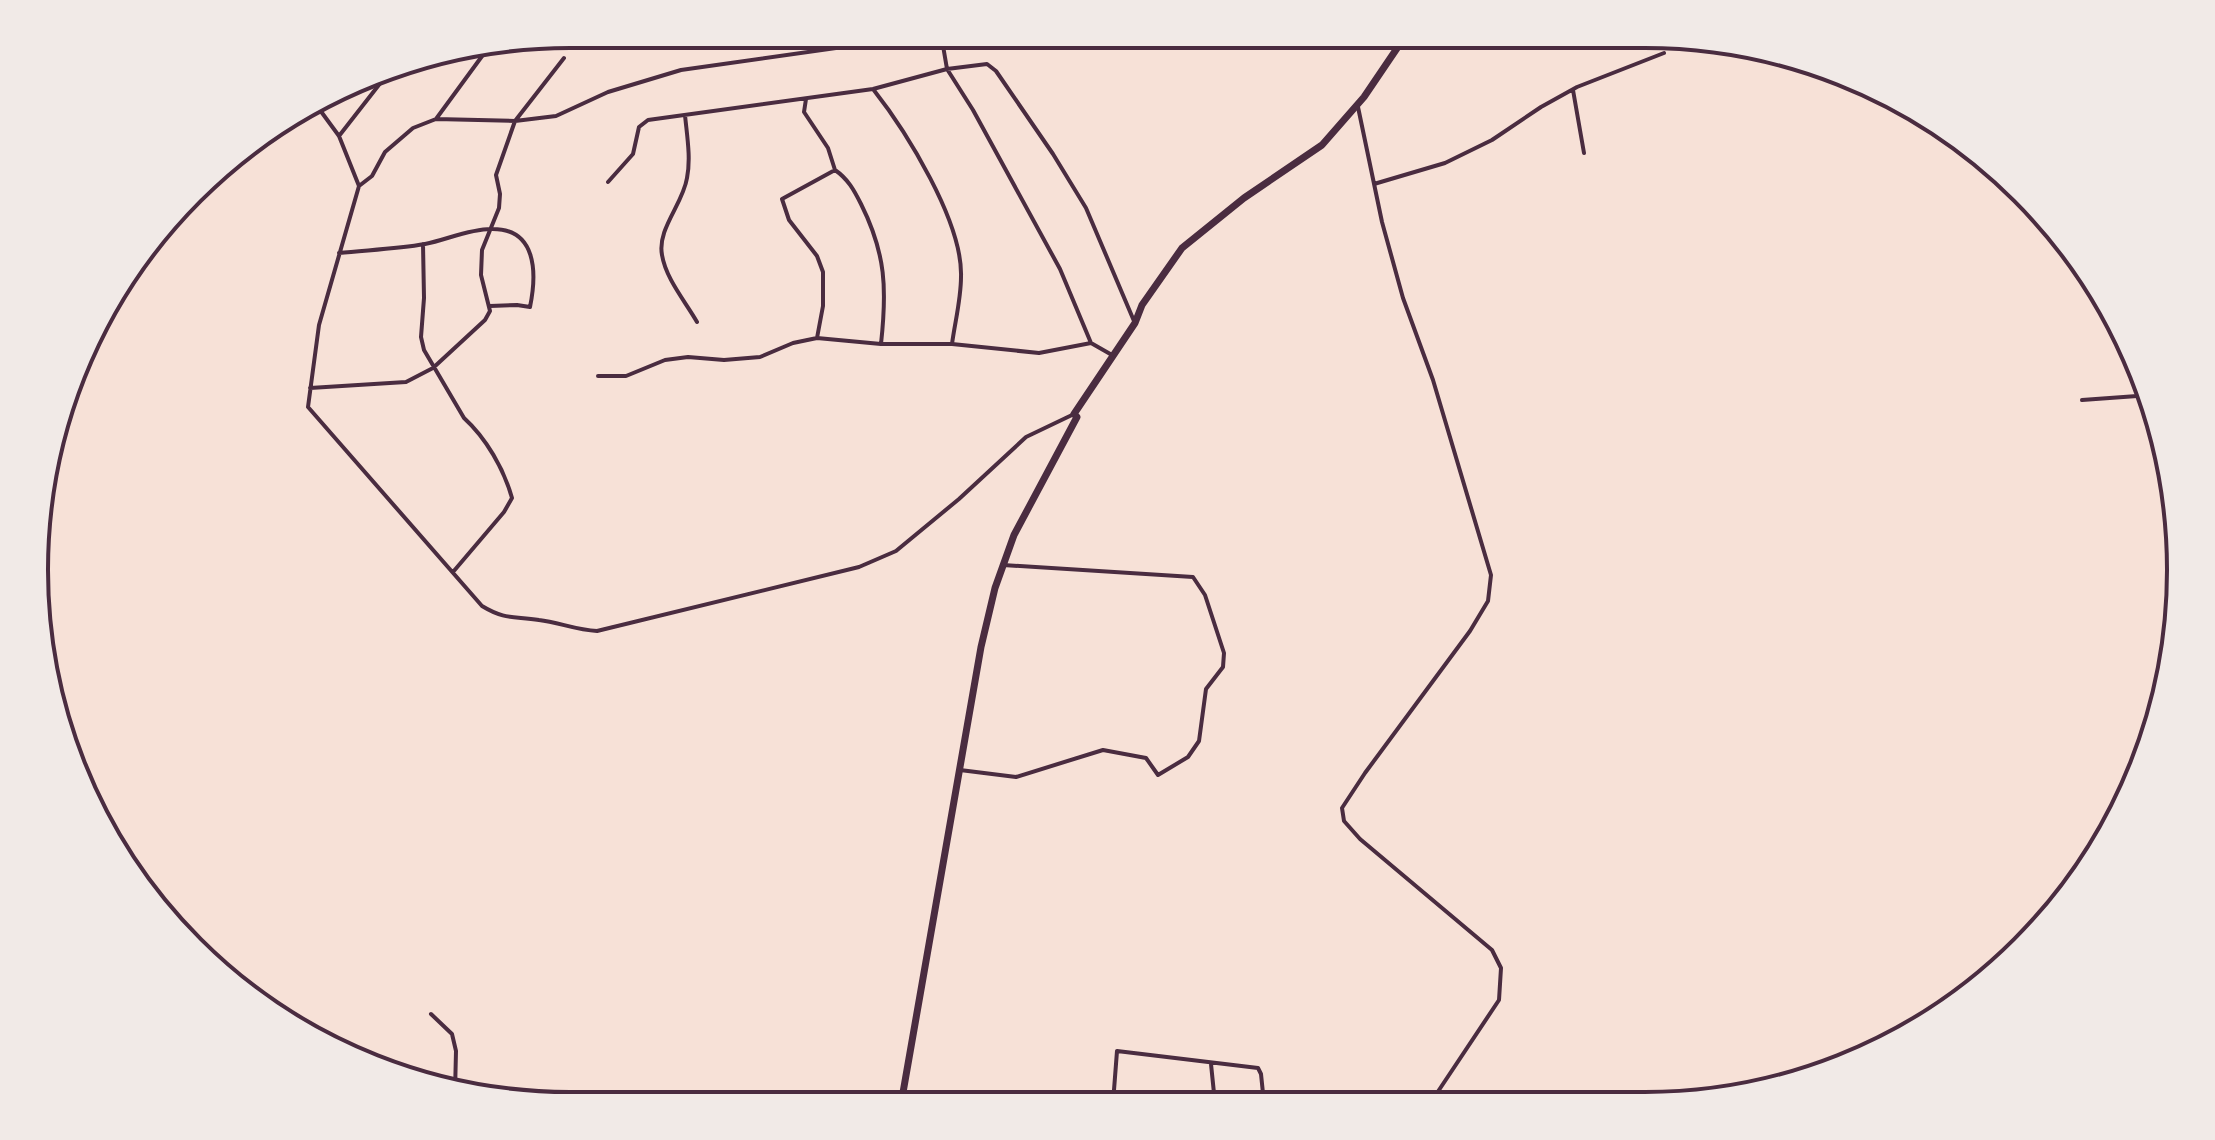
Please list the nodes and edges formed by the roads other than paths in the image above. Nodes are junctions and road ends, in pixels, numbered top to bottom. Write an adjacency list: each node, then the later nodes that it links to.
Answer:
1 (838, 48): 16 (street)
2 (942, 48): 7 (street)
3 (1397, 48): 12 (main road)
4 (1664, 53): 10 (street)
5 (483, 55): 15 (street)
6 (564, 58): 16 (street)
7 (947, 69): 9 (street); 28 (street); 30 (street)
8 (379, 85): 17 (street)
9 (873, 89): 11 (street); 32 (street)
10 (1573, 90): 18 (street); 21 (street)
11 (806, 99): 14 (street); 19 (street)
12 (1357, 104): 21 (street); 28 (main road)
13 (321, 112): 17 (street)
14 (685, 115): 20 (street); 27 (street)
15 (436, 119): 16 (street); 22 (street)
16 (515, 121): 23 (street)
17 (339, 136): 22 (street)
18 (1584, 153)
19 (835, 170): 29 (street); 31 (street)
20 (608, 182)
21 (1374, 184): 50 (street)
22 (359, 186): 25 (street)
23 (490, 229): 24 (street); 26 (street); 26 (street)
24 (423, 244): 25 (street); 34 (street)
25 (339, 253): 36 (street)
26 (490, 306): 34 (street)
27 (697, 322)
28 (1135, 323): 33 (main road)
29 (817, 338): 31 (street); 35 (street)
30 (1091, 343): 32 (street); 33 (street)
31 (881, 344): 32 (street)
32 (952, 344)
33 (1112, 355): 39 (main road)
34 (433, 368): 36 (street); 41 (street)
35 (598, 376)
36 (310, 388): 41 (street)
37 (2137, 396): 38 (street)
38 (2082, 400)
39 (1074, 414): 40 (main road); 41 (street)
40 (1003, 565): 42 (main road); 42 (street)
41 (453, 572)
42 (958, 770): 46 (main road)
43 (431, 1014): 45 (street)
44 (1211, 1064): 47 (street); 48 (street); 49 (street)
45 (455, 1079)
46 (901, 1092)
47 (1114, 1092)
48 (1214, 1092)
49 (1263, 1092)
50 (1438, 1092)

